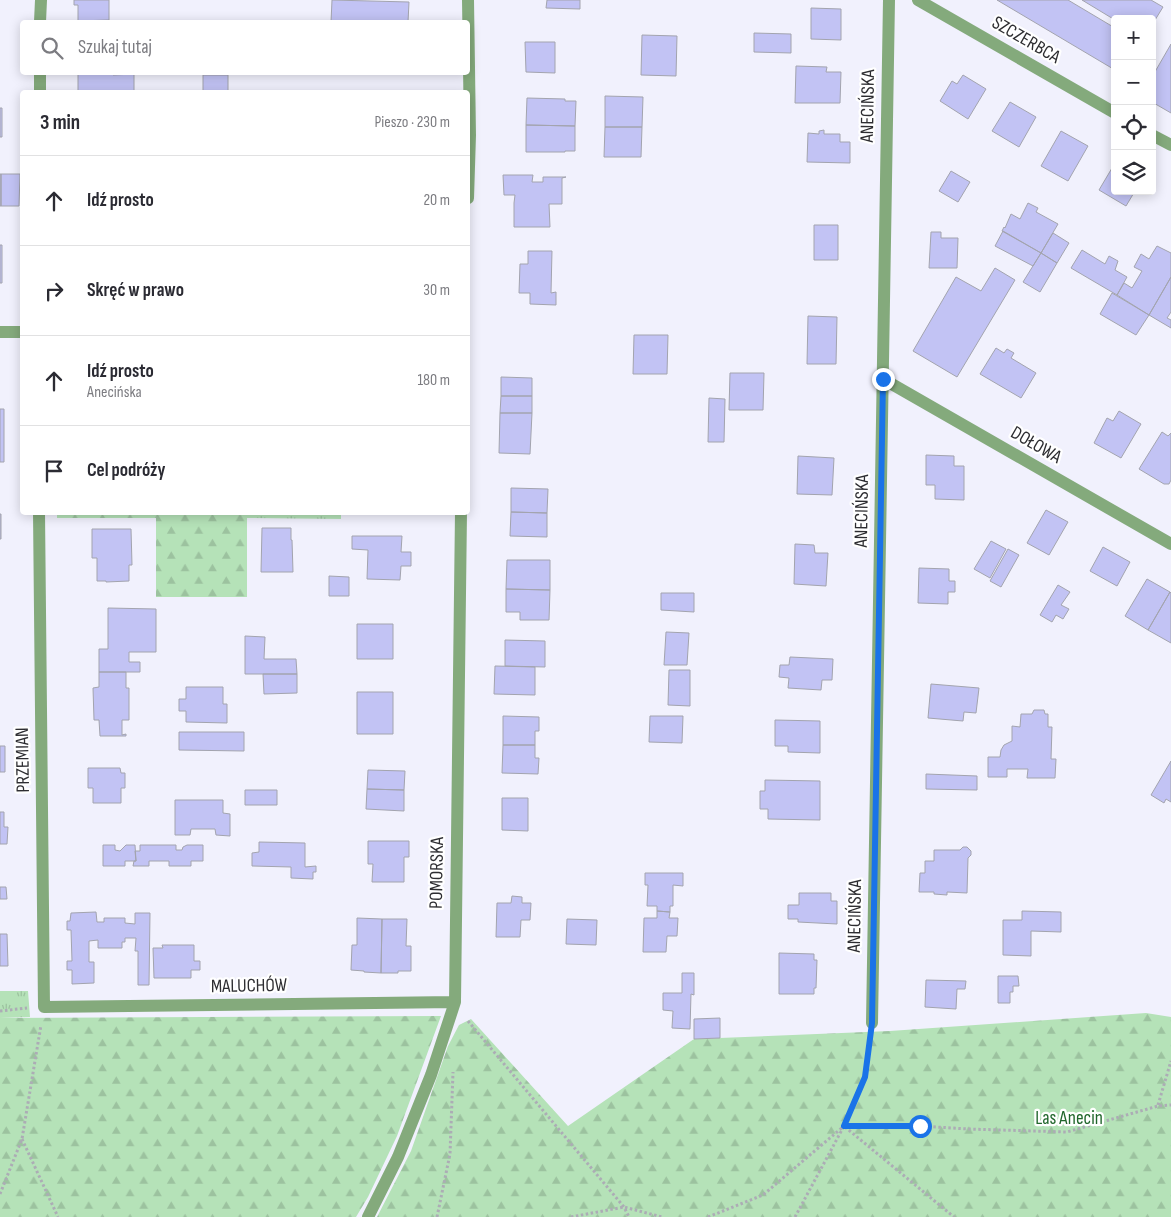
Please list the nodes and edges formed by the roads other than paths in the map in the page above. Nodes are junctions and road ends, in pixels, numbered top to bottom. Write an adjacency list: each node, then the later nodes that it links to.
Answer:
1 (41, 0): 5 (street)
2 (468, 0): 6 (street)
3 (889, 0): 16 (street, ANECIŃSKA)
4 (918, 0): 11 (street, SZCZERBCA)
5 (40, 20)
6 (468, 20)
7 (40, 75): 9 (street)
8 (469, 75): 10 (street)
9 (40, 90)
10 (469, 90)
11 (1111, 111)
12 (1156, 136): 13 (street)
13 (1171, 145)
14 (0, 332): 15 (street)
15 (20, 332)
16 (883, 379): 19 (street, DOŁOWA); 22 (street, ANECIŃSKA)
17 (40, 515): 21 (street, PRZEMIAN)
18 (461, 515): 20 (street, POMORSKA)
19 (1171, 544)
20 (455, 1002): 21 (street, MALUCHÓW); 23 (street, POMORSKA)
21 (44, 1007)
22 (872, 1023)
23 (368, 1217)

